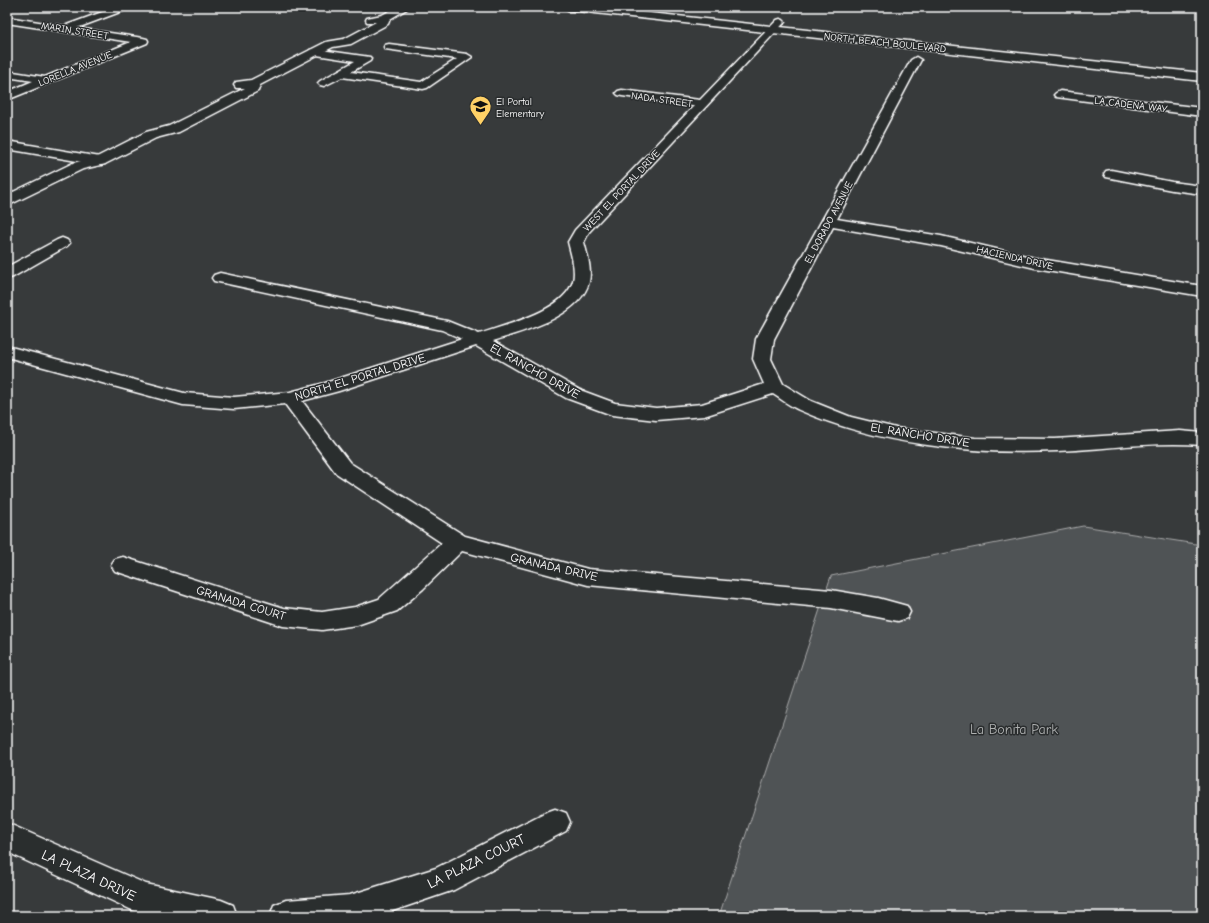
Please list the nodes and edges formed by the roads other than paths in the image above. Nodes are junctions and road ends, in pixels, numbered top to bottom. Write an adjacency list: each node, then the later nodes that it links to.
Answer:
1 (125, 7): 7 (street)
2 (405, 7): 11 (main road)
3 (568, 7): 6 (main road, NORTH BEACH BOULEVARD)
4 (642, 7): 6 (main road, NORTH BEACH BOULEVARD)
5 (7, 20): 7 (street, MARIN STREET)
6 (776, 26): 14 (main road, NORTH BEACH BOULEVARD); 17 (main road, NORTH BEACH BOULEVARD); 25 (street, WEST EL PORTAL DRIVE)
7 (67, 28): 9 (street, MARIN STREET)
8 (404, 39): 10 (street)
9 (142, 41): 18 (street, LORELLA AVENUE)
10 (389, 47): 12 (street); 20 (street)
11 (314, 52): 12 (street); 28 (main road)
12 (366, 60): 16 (street)
13 (916, 60): 33 (street, EL DORADO AVENUE)
14 (1202, 68)
15 (7, 74): 18 (street)
16 (341, 74): 19 (street); 20 (street)
17 (1202, 77)
18 (45, 80): 24 (street, LORELLA AVENUE)
19 (324, 83)
20 (423, 86): 22 (street)
21 (622, 93): 25 (street, NADA STREET)
22 (410, 94)
23 (1060, 95): 26 (street, LA CADENA WAY)
24 (7, 96)
25 (703, 104): 38 (street, WEST EL PORTAL DRIVE)
26 (1202, 112)
27 (7, 145): 28 (street)
28 (100, 161): 31 (main road); 32 (main road)
29 (1111, 174): 30 (street)
30 (1202, 190)
31 (7, 201)
32 (7, 214)
33 (828, 222): 37 (street, HACIENDA DRIVE); 40 (street, EL DORADO AVENUE)
34 (62, 243): 35 (street)
35 (7, 274)
36 (220, 278): 38 (street, EL RANCHO DRIVE)
37 (1202, 292)
38 (478, 340): 40 (street, EL RANCHO DRIVE); 41 (street, NORTH EL PORTAL DRIVE)
39 (7, 352): 41 (street, NORTH EL PORTAL DRIVE)
40 (775, 387): 42 (street, EL RANCHO DRIVE)
41 (290, 398): 43 (street, GRANADA DRIVE)
42 (1202, 439)
43 (457, 542): 44 (street, GRANADA COURT); 45 (street, GRANADA DRIVE)
44 (123, 565)
45 (898, 612)
46 (555, 822): 48 (street, LA PLAZA COURT)
47 (7, 837): 49 (street, LA PLAZA DRIVE)
48 (352, 913): 50 (street)
49 (221, 916)
50 (286, 916)

